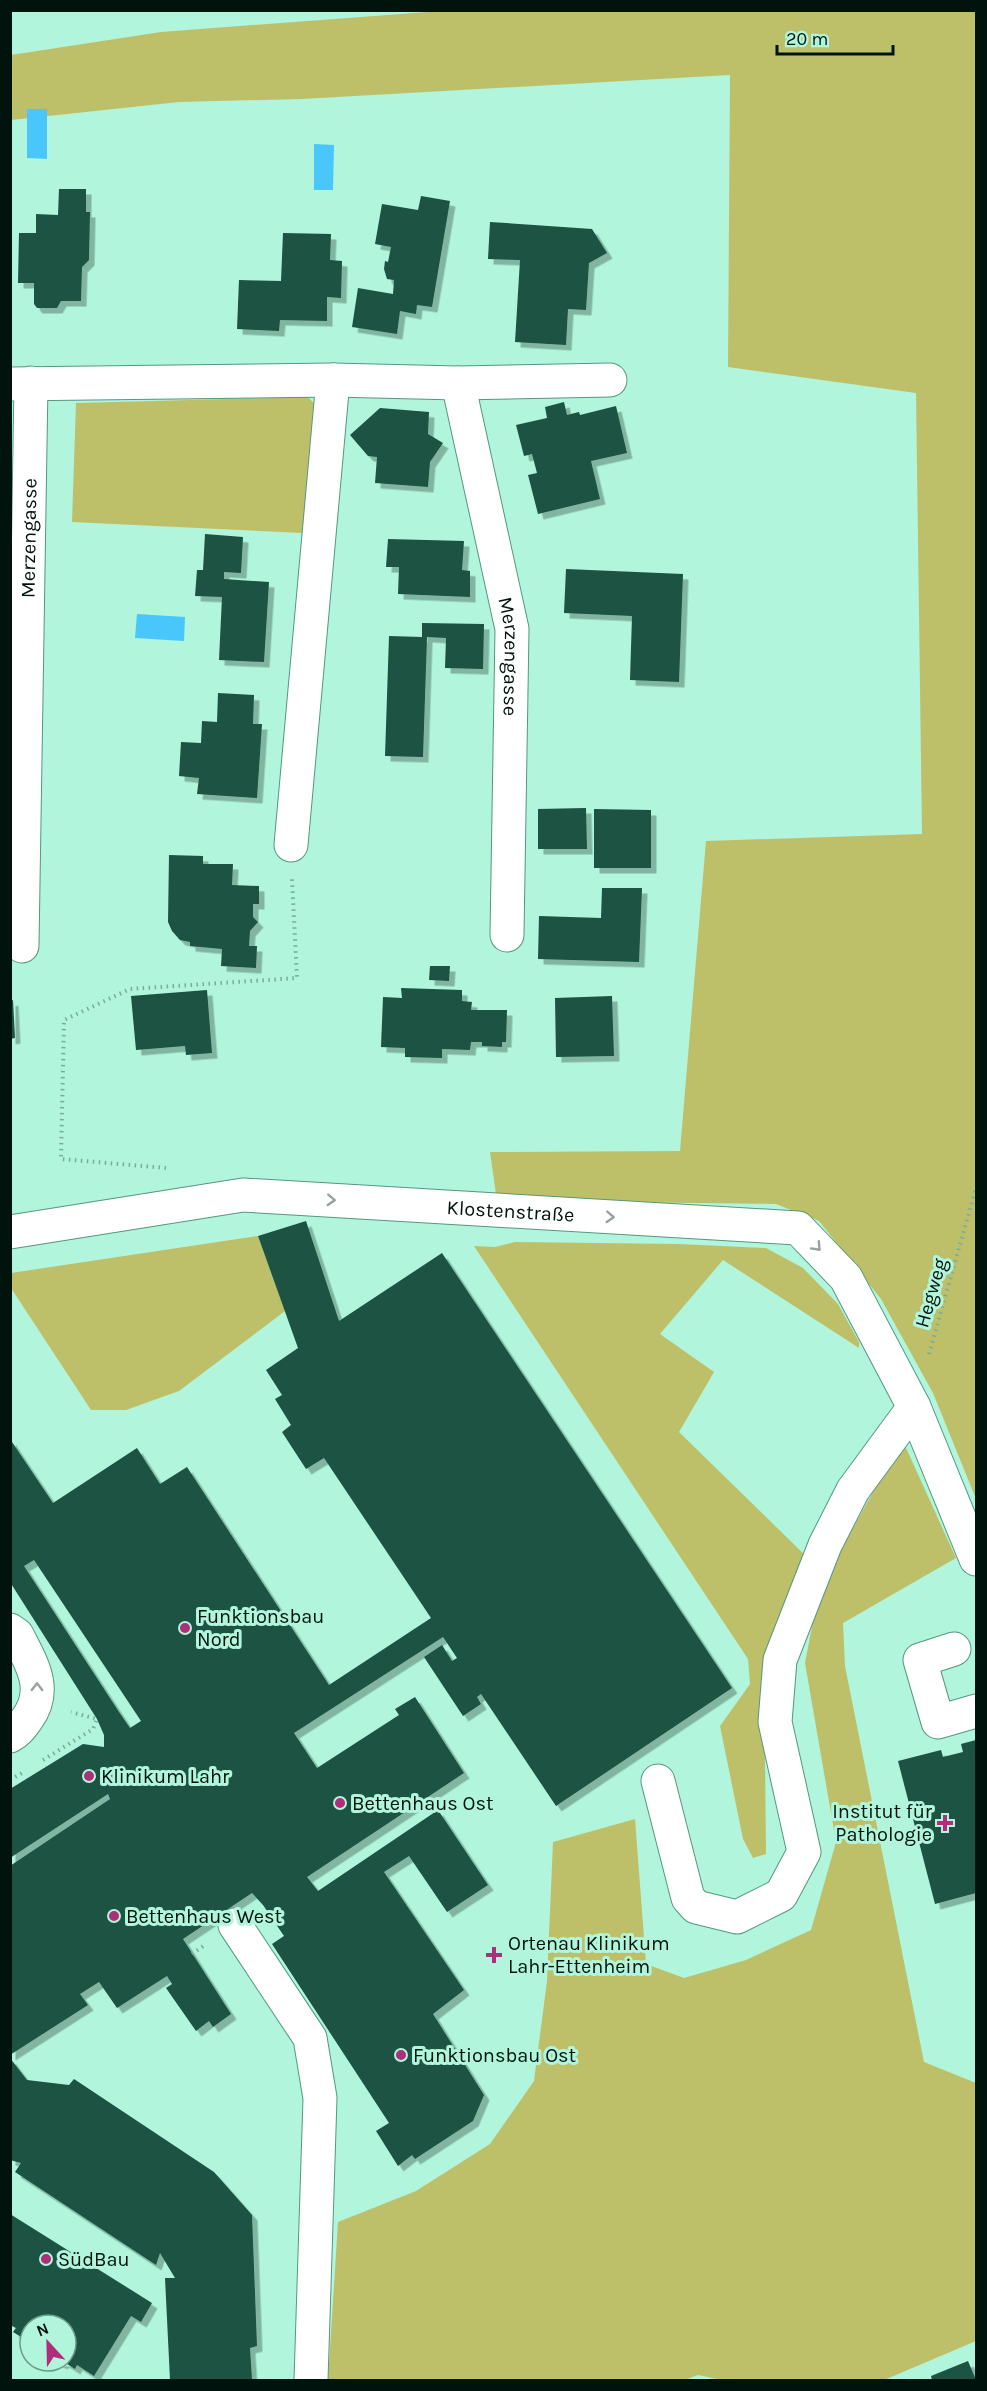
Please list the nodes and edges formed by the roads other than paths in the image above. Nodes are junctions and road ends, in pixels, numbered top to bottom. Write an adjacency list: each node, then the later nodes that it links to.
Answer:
1 (333, 380): 3 (street, Merzengasse); 4 (street, Merzengasse); 5 (street)
2 (610, 380): 3 (street, Merzengasse)
3 (458, 383): 6 (street, Merzengasse)
4 (21, 384): 7 (street, Merzengasse)
5 (291, 845)
6 (507, 935)
7 (22, 946)
8 (10, 1232): 9 (street, Klostenstraße, one-way to 9)
9 (914, 1407): 10 (street, Klostenstraße); 15 (street)
10 (973, 1541)
11 (10, 1630): 14 (street, one-way to 11)
12 (954, 1649): 13 (street)
13 (976, 1711)
14 (10, 1736)
15 (658, 1781)
16 (235, 1925): 17 (street)
17 (311, 2380)

